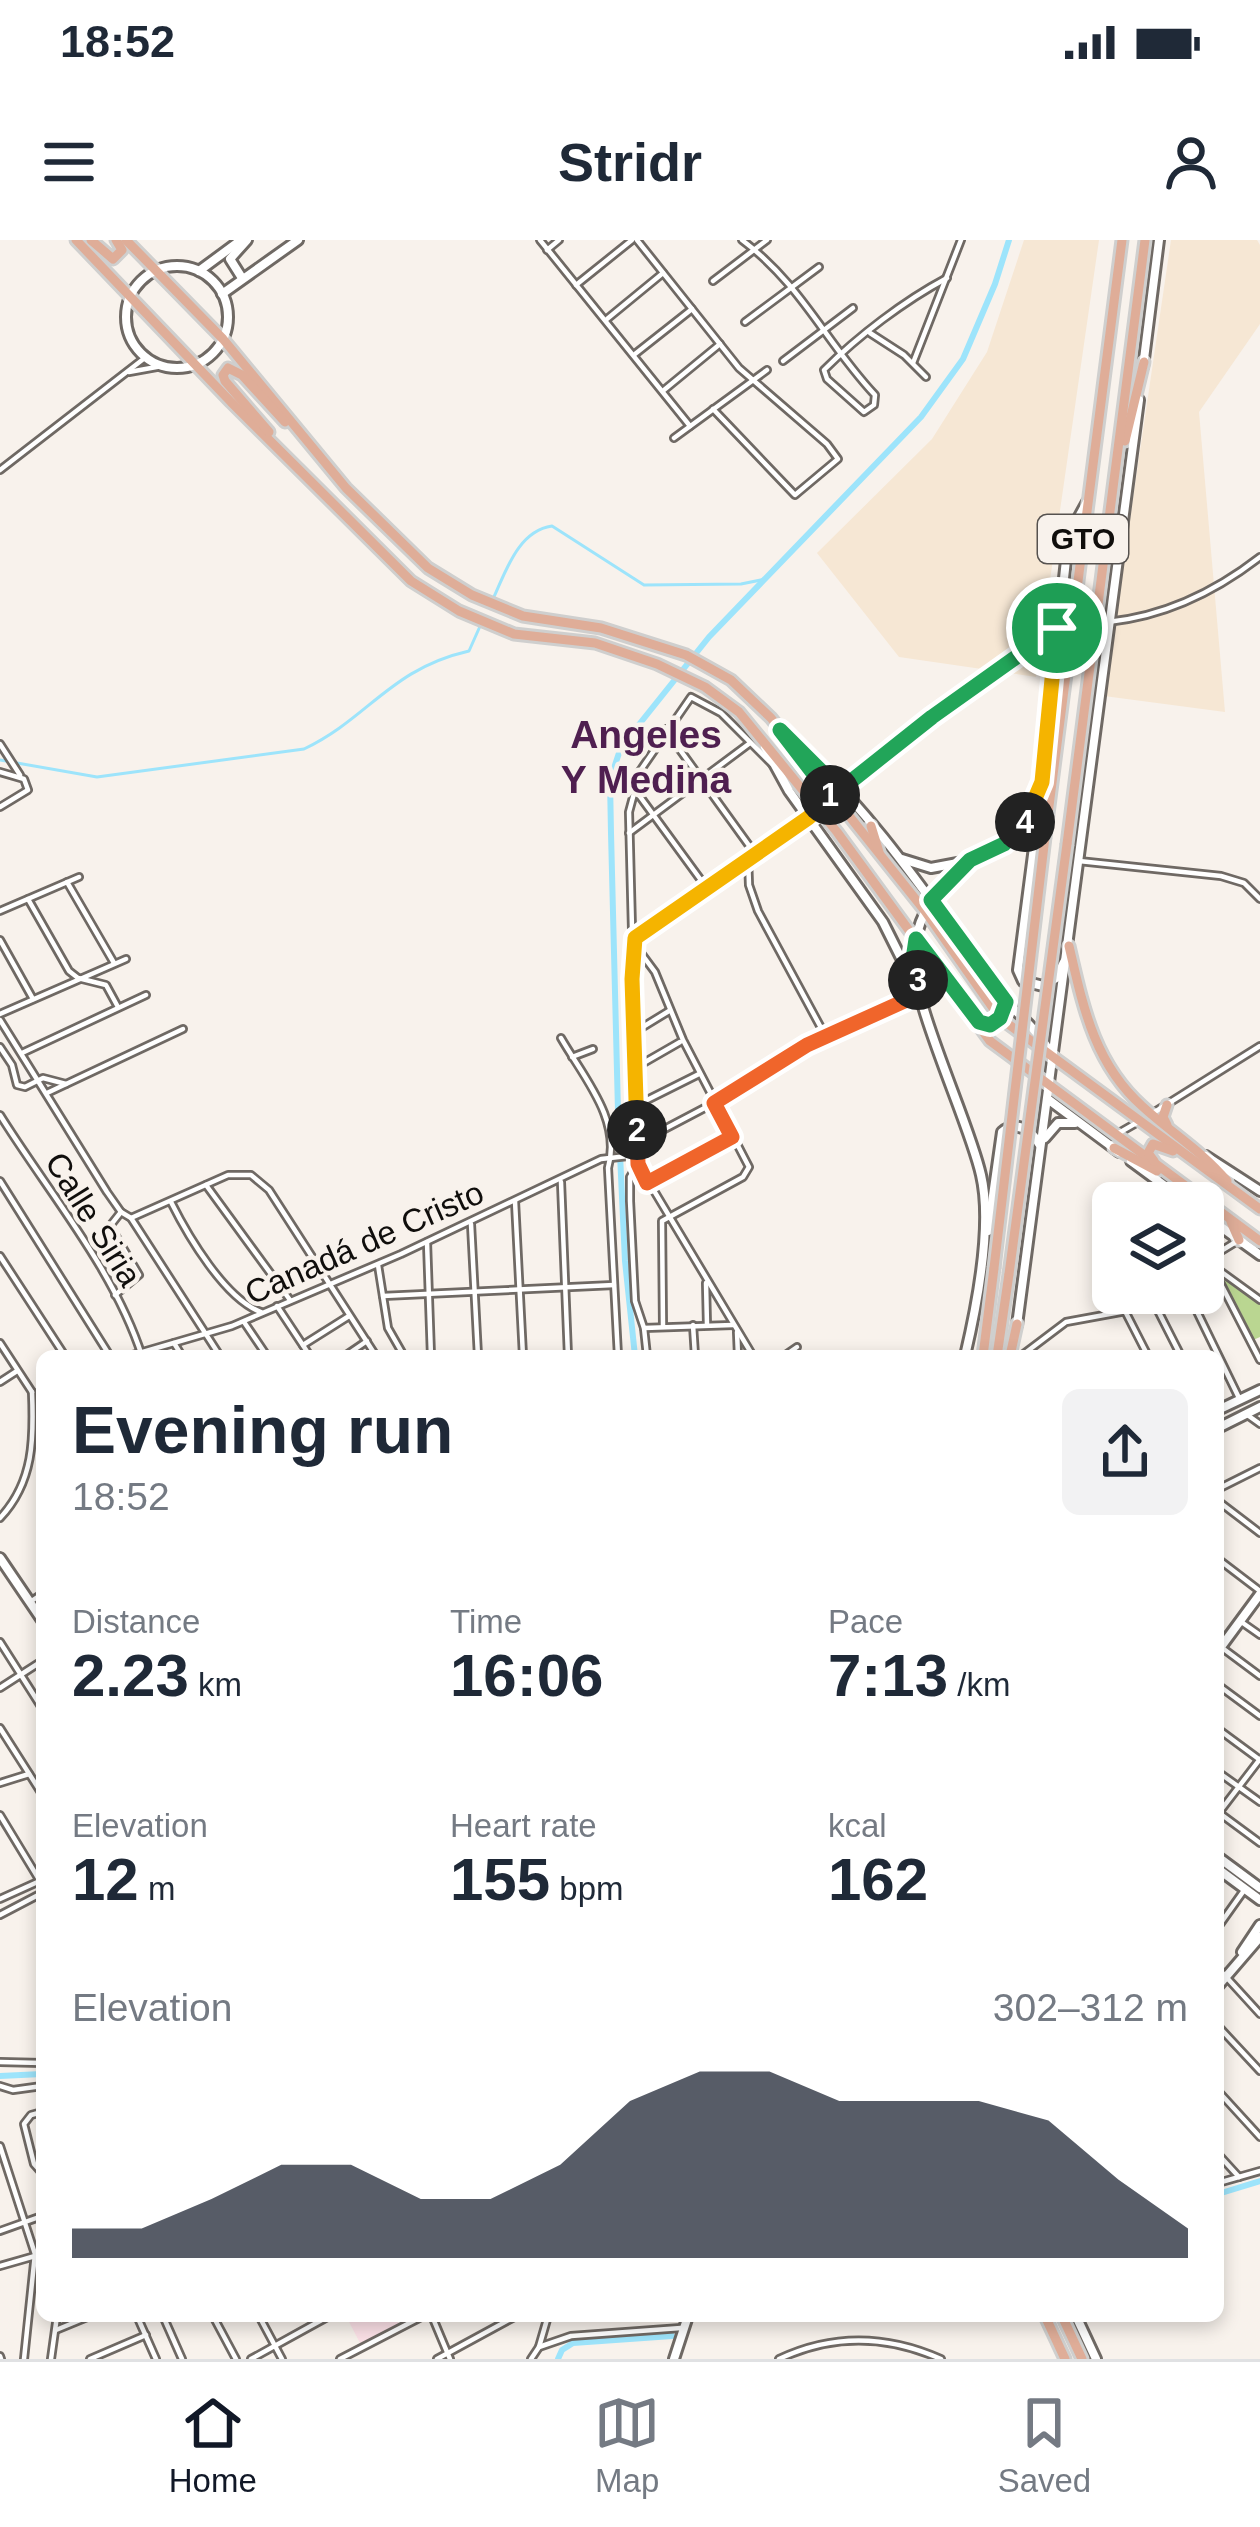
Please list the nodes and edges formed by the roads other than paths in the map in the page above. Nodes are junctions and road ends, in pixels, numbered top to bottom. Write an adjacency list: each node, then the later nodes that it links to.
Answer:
1 (76, 240): 28 (main road)
2 (92, 240): 3 (main road)
3 (116, 240)
4 (126, 240): 19 (main road)
5 (244, 240): 20 (street); 22 (street)
6 (298, 240): 22 (street)
7 (540, 240): 16 (street)
8 (559, 240): 16 (street)
9 (634, 240): 21 (street); 25 (street)
10 (742, 240): 17 (street)
11 (767, 240): 17 (street)
12 (961, 240): 23 (street)
13 (1122, 240): 57 (main road, GTO)
14 (1145, 240): 56 (main road, GTO)
15 (1159, 240): 41 (street)
16 (548, 250): 25 (street)
17 (755, 250): 24 (street); 26 (street)
18 (819, 267): 26 (street)
19 (156, 269): 20 (street); 28 (street); 35 (main road)
20 (199, 271): 27 (street)
21 (663, 273): 30 (street); 31 (street)
22 (242, 278): 27 (street)
23 (947, 278): 34 (street); 42 (street)
24 (713, 281)
25 (576, 285): 31 (street)
26 (794, 286): 32 (street); 33 (street)
27 (222, 294): 35 (street)
28 (131, 296): 39 (street); 43 (main road)
29 (853, 308): 33 (street)
30 (692, 309): 36 (street); 37 (street)
31 (605, 320): 37 (street)
32 (745, 322)
33 (826, 328): 38 (street); 40 (street)
34 (870, 332): 38 (street); 42 (street)
35 (223, 339): 43 (street); 53 (main road)
36 (720, 344): 48 (street); 49 (street)
37 (633, 356): 49 (street)
38 (840, 356): 38 (street)
39 (146, 357): 44 (street); 46 (street)
40 (783, 361)
41 (1144, 362): 56 (main road); 59 (street)
42 (913, 363): 47 (street)
43 (196, 364): 44 (street); 54 (main road)
44 (162, 366): 46 (street)
45 (767, 370): 48 (street)
46 (123, 374): 55 (street)
47 (926, 377)
48 (751, 380): 50 (street); 50 (street)
49 (662, 391): 51 (street)
50 (713, 409): 51 (street)
51 (690, 426): 52 (street)
52 (674, 438)
53 (311, 446): 54 (main road); 71 (main road)
54 (292, 462): 62 (main road)
55 (0, 470)
56 (1113, 493): 229 (main road, GTO, bridge)
57 (1088, 501): 60 (street); 228 (main road, GTO, bridge)
58 (1260, 557): 59 (street)
59 (1108, 622): 82 (street)
60 (1057, 628): 69 (street); 71 (street)
61 (665, 729): 63 (street); 68 (street); 70 (street)
62 (763, 738): 65 (street); 73 (main road)
63 (751, 742): 65 (street); 68 (street)
64 (0, 744): 67 (street)
65 (772, 765): 75 (street)
66 (0, 772): 67 (street)
67 (23, 779): 72 (street)
68 (700, 779): 74 (street); 79 (street)
69 (1042, 782): 81 (street); 93 (street)
70 (633, 787): 74 (street); 77 (street)
71 (836, 793): 73 (street); 76 (street); 80 (main road)
72 (0, 807)
73 (818, 810): 75 (street); 90 (main road)
74 (654, 816): 77 (street); 85 (street)
75 (808, 818): 79 (street); 100 (street)
76 (871, 826): 78 (street); 80 (main road)
77 (629, 833): 92 (street)
78 (894, 853): 81 (street); 88 (street)
79 (751, 855): 85 (street); 111 (street)
80 (880, 857): 88 (main road)
81 (970, 860): 88 (street)
82 (1078, 861): 87 (street); 93 (street)
83 (79, 877): 84 (street)
84 (67, 882): 86 (street); 95 (street)
85 (706, 887): 92 (street)
86 (28, 898): 89 (street); 98 (street)
87 (1260, 899)
88 (928, 906): 90 (street); 103 (street); 107 (main road)
89 (0, 911)
90 (916, 939): 97 (main road); 100 (street)
91 (0, 940): 102 (street)
92 (635, 942): 105 (street); 109 (street)
93 (1070, 946): 118 (street); 130 (main road)
94 (126, 958): 95 (street)
95 (114, 963): 96 (street)
96 (104, 967): 98 (street); 99 (street)
97 (940, 973): 107 (main road); 123 (main road)
98 (78, 978): 99 (street); 102 (street)
99 (106, 985): 104 (street)
100 (920, 994): 111 (street); 171 (street)
101 (146, 995): 104 (street)
102 (33, 998): 106 (street)
103 (1006, 1002): 107 (main road); 118 (street)
104 (118, 1007): 116 (street)
105 (670, 1010): 109 (street); 112 (street)
106 (0, 1017): 116 (street)
107 (1000, 1018): 118 (main road)
108 (183, 1029): 122 (street)
109 (633, 1033): 119 (street)
110 (561, 1037): 117 (street)
111 (826, 1037): 126 (street)
112 (683, 1040): 119 (street); 120 (street)
113 (0, 1046): 121 (street)
114 (1260, 1046): 127 (street)
115 (593, 1049): 117 (street)
116 (22, 1053): 121 (street)
117 (572, 1057): 140 (street)
118 (1053, 1058): 123 (street); 131 (main road)
119 (633, 1069): 128 (street)
120 (699, 1074): 126 (street); 128 (street)
121 (38, 1079): 122 (street); 124 (street)
122 (66, 1084): 124 (street)
123 (1049, 1086): 125 (street); 134 (main road)
124 (47, 1093): 157 (street)
125 (1047, 1099): 132 (street); 139 (street)
126 (714, 1103): 135 (street); 136 (street)
127 (1167, 1105): 130 (street); 133 (main road)
128 (635, 1106): 136 (street)
129 (0, 1114): 181 (street, Calle Siria)
130 (1151, 1114): 131 (street); 133 (main road)
131 (1139, 1121): 134 (street); 144 (main road)
132 (1085, 1127): 137 (street); 139 (street)
133 (1170, 1129): 138 (main road)
134 (1116, 1135): 143 (main road)
135 (732, 1137): 150 (street); 161 (street)
136 (638, 1143): 141 (street)
137 (1114, 1148): 147 (street); 148 (main road)
138 (1197, 1150): 152 (main road); 153 (street)
139 (1041, 1151): 171 (street); 193 (street)
140 (614, 1155): 141 (street); 145 (street, Canadá de Cristo); 175 (street)
141 (637, 1155): 142 (street)
142 (638, 1164): 150 (street); 197 (street)
143 (1159, 1167): 144 (main road); 149 (main road)
144 (1218, 1179): 152 (main road)
145 (561, 1180): 155 (street, Canadá de Cristo); 176 (street)
146 (0, 1181): 207 (street)
147 (1160, 1182)
148 (1178, 1182)
149 (1179, 1182)
150 (647, 1183): 161 (street)
151 (206, 1185): 154 (street); 174 (street); 183 (street)
152 (1234, 1190): 156 (main road)
153 (1260, 1191)
154 (171, 1201): 160 (street); 186 (street)
155 (515, 1201): 162 (street, Canadá de Cristo); 177 (street)
156 (1260, 1210)
157 (121, 1212): 160 (street); 181 (street)
158 (1224, 1214): 159 (main road)
159 (1228, 1217): 164 (main road); 165 (main road)
160 (131, 1218): 199 (street)
161 (667, 1218): 173 (street); 196 (street)
162 (470, 1222): 166 (street, Canadá de Cristo); 179 (street)
163 (1224, 1229): 164 (street)
164 (1239, 1240): 167 (street); 169 (street)
165 (1260, 1241)
166 (427, 1242): 170 (street, Canadá de Cristo); 180 (street)
167 (1224, 1250)
168 (0, 1256): 206 (street)
169 (1260, 1256)
170 (378, 1264): 174 (street, Canadá de Cristo); 182 (street)
171 (980, 1266): 227 (street)
172 (1224, 1274): 184 (street)
173 (706, 1280): 195 (street); 198 (street)
174 (330, 1284): 183 (street, Canadá de Cristo); 191 (street)
175 (614, 1286): 176 (street); 221 (street)
176 (566, 1288): 177 (street); 220 (street)
177 (520, 1290): 179 (street); 219 (street)
178 (1224, 1290): 203 (street)
179 (475, 1292): 180 (street); 218 (street)
180 (430, 1293): 182 (street); 217 (street)
181 (116, 1295): 208 (street, Calle Siria)
182 (383, 1296): 216 (street)
183 (290, 1300): 185 (street, Canadá de Cristo)
184 (1260, 1300)
185 (277, 1306): 186 (street, Canadá de Cristo); 204 (street)
186 (261, 1312): 192 (street, Canadá de Cristo)
187 (1110, 1314): 231 (street)
188 (1127, 1314): 232 (street)
189 (1161, 1314): 233 (street)
190 (1198, 1314): 234 (street)
191 (350, 1316): 200 (street); 204 (street)
192 (244, 1322): 199 (street, Canadá de Cristo); 212 (street)
193 (1017, 1324): 230 (main road)
194 (693, 1325): 195 (street); 196 (street); 223 (street)
195 (707, 1325): 198 (street)
196 (663, 1326): 197 (street)
197 (644, 1328): 222 (street)
198 (735, 1328): 224 (street); 225 (street)
199 (205, 1334): 202 (street, Canadá de Cristo); 211 (street)
200 (367, 1341): 214 (street); 215 (street)
201 (0, 1343): 237 (street)
202 (174, 1343): 209 (street, Canadá de Cristo); 210 (street)
203 (1256, 1343): 235 (street)
204 (303, 1345): 213 (street)
205 (797, 1347): 226 (street)
206 (61, 1350)
207 (106, 1350)
208 (140, 1350)
209 (153, 1350)
210 (178, 1350)
211 (216, 1350)
212 (263, 1350)
213 (306, 1350)
214 (354, 1350)
215 (372, 1350)
216 (401, 1350)
217 (430, 1350)
218 (478, 1350)
219 (523, 1350)
220 (568, 1350)
221 (618, 1350)
222 (646, 1350)
223 (694, 1350)
224 (737, 1350)
225 (749, 1350)
226 (793, 1350)
227 (966, 1350)
228 (984, 1350)
229 (998, 1350)
230 (1015, 1350)
231 (1024, 1350)
232 (1145, 1350)
233 (1178, 1350)
234 (1216, 1350)
235 (1260, 1360)
236 (1224, 1367): 242 (street)
237 (17, 1371): 238 (street); 241 (street)
238 (0, 1382)
239 (1260, 1390): 242 (street)
240 (36, 1391): 241 (street)
241 (32, 1392): 253 (street)
242 (1240, 1400): 243 (street)
243 (1224, 1407)
244 (1260, 1407): 245 (street)
245 (1246, 1414): 246 (street); 247 (street)
246 (1260, 1424)
247 (1224, 1425)
248 (1260, 1468): 249 (street)
249 (1251, 1472): 250 (street); 251 (street)
250 (1260, 1479)
251 (1224, 1486)
252 (1224, 1506): 254 (street)
253 (0, 1518)
254 (1260, 1533)
255 (2, 1564): 259 (street)
256 (1224, 1564): 257 (street)
257 (1260, 1593): 261 (street)
258 (36, 1598): 259 (street)
259 (30, 1602): 260 (street)
260 (36, 1612)
261 (1240, 1621): 262 (street); 264 (street)
262 (1260, 1635)
263 (0, 1642): 267 (street)
264 (1224, 1643)
265 (1224, 1652): 268 (street)
266 (36, 1665): 267 (street)
267 (20, 1676): 269 (street); 271 (street)
268 (1260, 1676)
269 (0, 1688)
270 (1224, 1689): 272 (street)
271 (36, 1699)
272 (1260, 1716)
273 (0, 1728): 276 (street)
274 (1224, 1733): 275 (street)
275 (1260, 1759): 280 (street)
276 (30, 1773): 278 (street); 279 (street)
277 (1224, 1776): 280 (street)
278 (0, 1784)
279 (36, 1784)
280 (1239, 1786): 281 (street); 282 (street)
281 (1260, 1802)
282 (1224, 1805)
283 (1224, 1817): 285 (street)
284 (1, 1820): 287 (street)
285 (1260, 1843)
286 (1224, 1861): 290 (street)
287 (36, 1873)
288 (1224, 1874): 291 (street)
289 (36, 1883): 293 (street)
290 (1260, 1888)
291 (1245, 1889): 294 (street); 296 (street)
292 (36, 1897): 295 (street)
293 (0, 1899)
294 (1260, 1900)
295 (0, 1915)
296 (1224, 1919)
297 (1260, 1925): 299 (street)
298 (1260, 1936): 299 (street)
299 (1240, 1958): 300 (street)
300 (1224, 1970)
301 (1224, 1974): 303 (street)
302 (1260, 1996): 303 (street)
303 (1253, 2006): 304 (street)
304 (1260, 2014)
305 (1224, 2032): 308 (street)
306 (0, 2062): 307 (street)
307 (36, 2062)
308 (1260, 2071)
309 (0, 2086): 310 (street)
310 (36, 2087)
311 (1224, 2098): 313 (street)
312 (36, 2114): 316 (street)
313 (1260, 2137)
314 (1, 2151): 320 (street)
315 (1224, 2161): 318 (street)
316 (36, 2166)
317 (1260, 2171): 318 (street)
318 (1239, 2177): 319 (street)
319 (1224, 2181)
320 (14, 2186): 321 (street); 323 (street)
321 (0, 2192)
322 (36, 2218): 323 (street)
323 (27, 2220): 324 (street); 325 (street)
324 (0, 2230)
325 (36, 2251)
326 (36, 2258): 327 (street)
327 (0, 2266)
328 (36, 2272): 351 (street)
329 (57, 2322): 345 (street)
330 (75, 2322): 345 (street)
331 (140, 2322): 346 (street)
332 (166, 2322): 355 (street)
333 (216, 2322): 356 (street)
334 (262, 2322): 347 (street)
335 (316, 2322): 347 (street)
336 (416, 2322): 359 (street)
337 (431, 2322): 349 (street)
338 (506, 2322): 349 (street)
339 (546, 2322): 348 (street)
340 (686, 2322): 344 (street)
341 (1049, 2322): 364 (main road)
342 (1065, 2322): 365 (main road)
343 (1079, 2322): 366 (street)
344 (685, 2328): 348 (street); 350 (street)
345 (56, 2330): 352 (street)
346 (146, 2335): 353 (street); 354 (street)
347 (274, 2344): 357 (street); 358 (street)
348 (539, 2348): 361 (street)
349 (449, 2356): 360 (street)
350 (678, 2357)
351 (24, 2359)
352 (52, 2359)
353 (90, 2359)
354 (156, 2359)
355 (182, 2359)
356 (236, 2359)
357 (251, 2359)
358 (282, 2359)
359 (340, 2359)
360 (437, 2359)
361 (531, 2359)
362 (779, 2359): 363 (street)
363 (941, 2359)
364 (1065, 2359)
365 (1082, 2359)
366 (1096, 2359)

